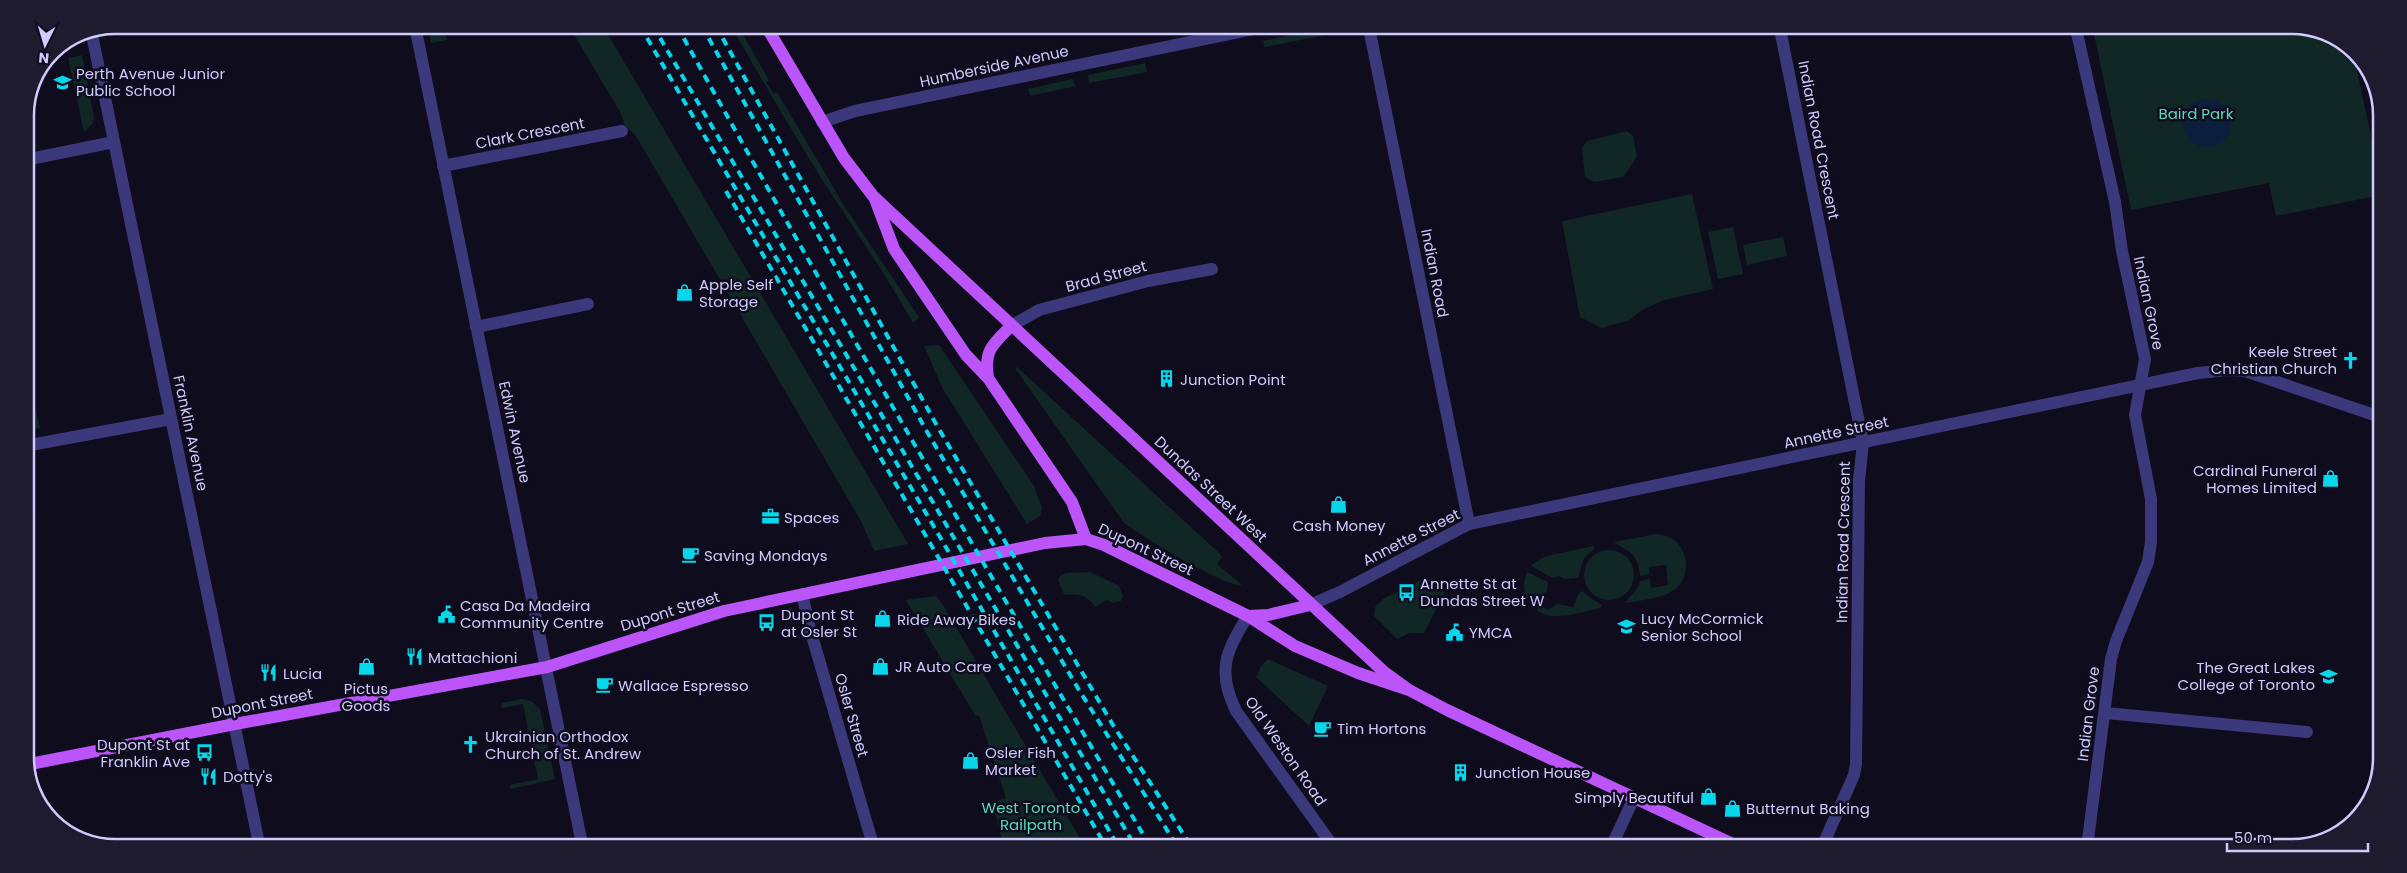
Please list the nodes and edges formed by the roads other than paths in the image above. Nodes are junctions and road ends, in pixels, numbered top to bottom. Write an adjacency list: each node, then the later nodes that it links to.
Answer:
1 (417, 34): 12 (street, Edwin Avenue)
2 (771, 34): 8 (main road, Dundas Street West)
3 (1229, 34): 8 (street, Humberside Avenue)
4 (1370, 34): 24 (street, Indian Road)
5 (1781, 34): 22 (street, Indian Road Crescent)
6 (2077, 34): 19 (street, Indian Grove)
7 (92, 37): 10 (street, Franklin Avenue)
8 (822, 122): 13 (main road, Dundas Street West)
9 (622, 131): 12 (street, Clark Crescent)
10 (114, 142): 11 (street); 21 (street, Franklin Avenue)
11 (34, 158)
12 (442, 166): 17 (street, Edwin Avenue)
13 (873, 196): 16 (main road, Dundas Street West); 18 (main road)
14 (1212, 268): 16 (street, Brad Street)
15 (588, 304): 17 (street)
16 (1011, 326): 18 (main road); 27 (main road, Dundas Street West)
17 (476, 327): 29 (street, Edwin Avenue)
18 (988, 378): 25 (main road)
19 (2140, 386): 20 (street, Annette Street); 22 (street, Annette Street); 31 (street, Indian Grove)
20 (2373, 415)
21 (171, 418): 23 (street); 32 (street, Franklin Avenue)
22 (1863, 443): 24 (street, Annette Street); 42 (street, Indian Road Crescent)
23 (34, 444)
24 (1470, 524): 27 (street, Annette Street)
25 (1086, 539): 26 (main road, Dupont Street); 28 (main road, Dupont Street)
26 (802, 594): 29 (main road, Dupont Street); 38 (street, Osler Street)
27 (1310, 605): 28 (main road); 30 (main road, Dundas Street West)
28 (1248, 616): 30 (main road, Dupont Street); 39 (street, Old Weston Road)
29 (547, 667): 32 (main road, Dupont Street); 37 (street, Edwin Avenue)
30 (1409, 690): 35 (main road, Dundas Street West)
31 (2106, 713): 33 (street); 43 (street, Indian Grove)
32 (235, 724): 34 (main road, Dupont Street); 36 (street, Franklin Avenue)
33 (2308, 732)
34 (34, 763)
35 (1634, 798): 40 (street); 41 (main road, Dundas Street West)
36 (257, 839)
37 (581, 839)
38 (871, 839)
39 (1328, 839)
40 (1615, 839)
41 (1722, 839)
42 (1826, 839)
43 (2088, 839)

